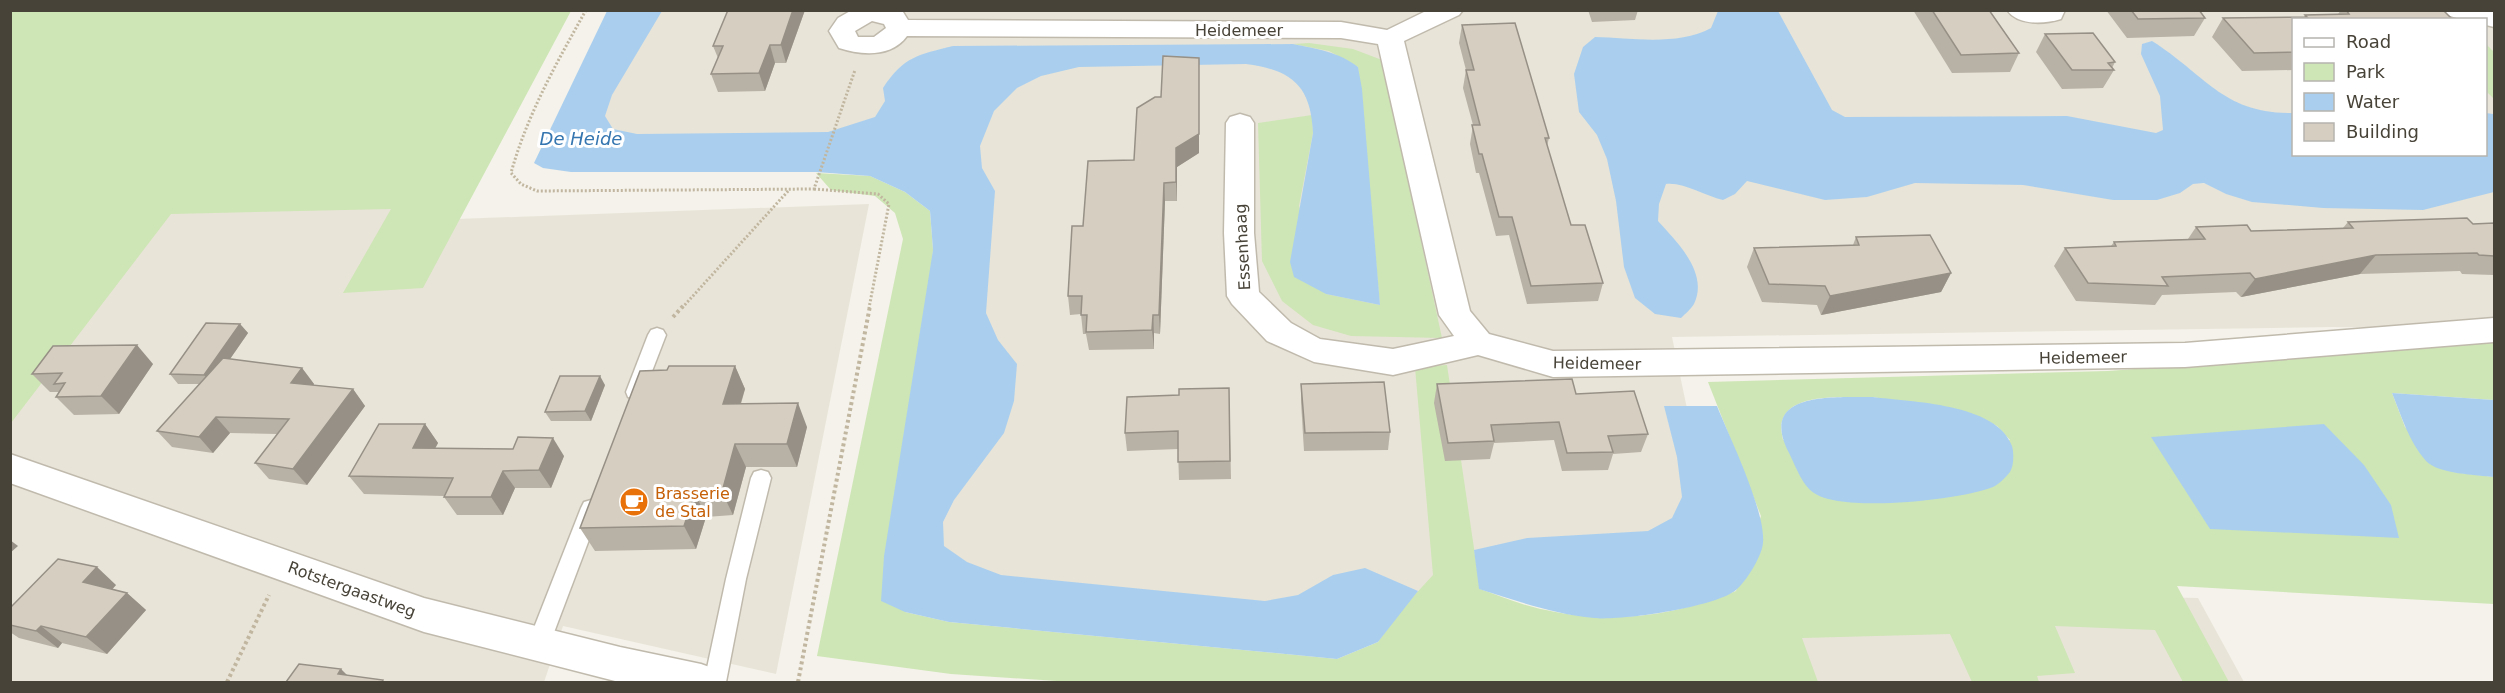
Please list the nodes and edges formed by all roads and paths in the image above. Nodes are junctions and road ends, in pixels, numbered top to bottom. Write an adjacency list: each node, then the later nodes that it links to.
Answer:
1 (586, 10): 10 (path)
2 (1450, 10): 7 (street)
3 (2020, 10): 4 (street)
4 (2052, 10)
5 (2456, 10): 6 (street)
6 (2494, 19)
7 (1390, 38): 8 (street, Heidemeer); 14 (street)
8 (863, 46): 11 (path)
9 (1240, 123): 14 (street, Essenhaag)
10 (790, 189): 11 (path); 13 (path)
11 (814, 189): 24 (path)
12 (2494, 330): 14 (street, Heidemeer)
13 (657, 335): 15 (lane)
14 (1478, 343)
15 (628, 412)
16 (10, 468): 19 (street, Rotstergaastweg)
17 (761, 478): 23 (lane)
18 (598, 489): 20 (lane)
19 (285, 565): 20 (street, Rotstergaastweg); 21 (path)
20 (539, 643): 22 (street, Rotstergaastweg)
21 (226, 682)
22 (701, 682)
23 (715, 682)
24 (798, 682)

